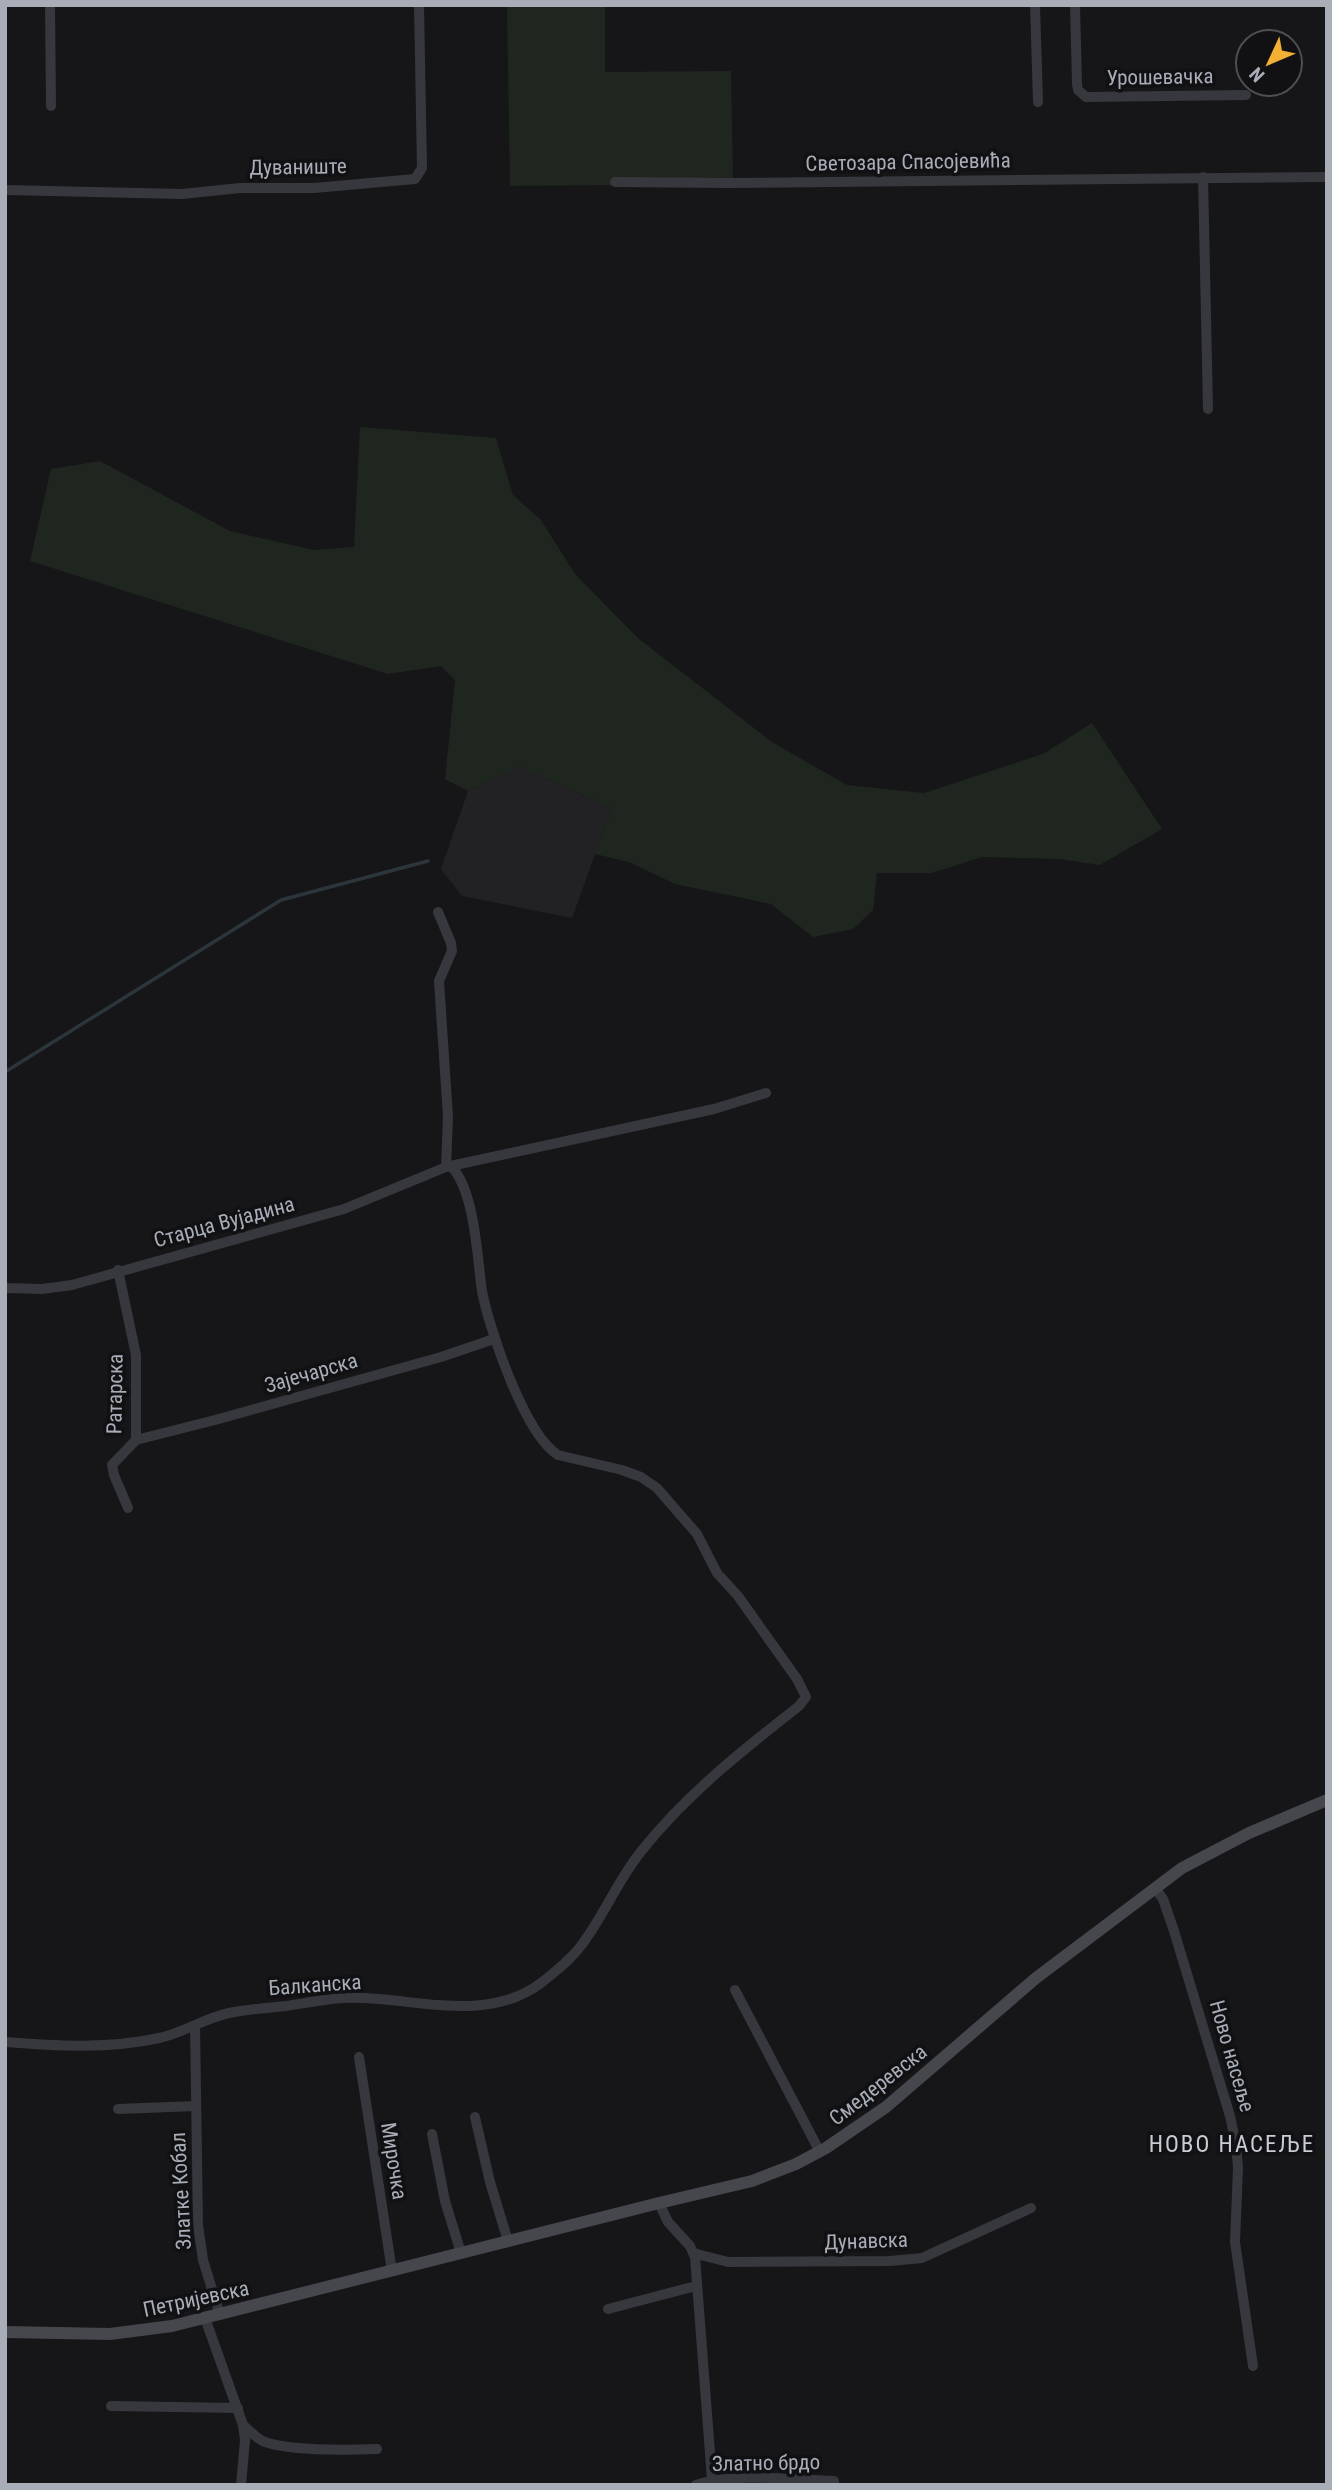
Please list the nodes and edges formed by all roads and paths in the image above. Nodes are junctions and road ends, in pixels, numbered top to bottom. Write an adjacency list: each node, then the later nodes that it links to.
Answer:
1 (50, 5): 7 (street)
2 (419, 5): 11 (street, Дуваниште)
3 (1035, 5): 6 (street)
4 (1075, 5): 5 (street, Урошевачка)
5 (1234, 95)
6 (1038, 102)
7 (51, 106)
8 (1203, 177): 9 (street, Светозара Спасојевића); 10 (street, Светозара Спасојевића); 12 (street)
9 (1327, 177)
10 (615, 183)
11 (5, 190)
12 (1208, 409)
13 (438, 912): 15 (street)
14 (766, 1093): 15 (street, Старца Вујадина)
15 (448, 1166): 16 (street, Старца Вујадина); 18 (street)
16 (118, 1270): 17 (street, Старца Вујадина); 19 (street, Ратарска)
17 (5, 1288)
18 (494, 1339): 19 (street, Зајечарска); 24 (street, Балканска)
19 (136, 1440): 20 (street, Ратарска)
20 (128, 1508)
21 (1327, 1800): 22 (main road, Смедеревска)
22 (1155, 1888): 31 (main road, Смедеревска); 43 (street, Ново насеље)
23 (735, 1990): 31 (street)
24 (195, 2025): 25 (street, Балканска); 27 (street, Златке Кобал)
25 (5, 2042)
26 (359, 2057): 37 (street, Мирочка)
27 (196, 2106): 28 (street, Златке Кобал); 40 (street, Златке Кобал)
28 (118, 2109)
29 (475, 2117): 34 (street)
30 (432, 2134): 35 (street)
31 (820, 2152): 32 (main road, Смедеревска)
32 (659, 2203): 34 (main road, Смедеревска); 36 (street)
33 (1031, 2208): 36 (street, Дунавска)
34 (508, 2241): 35 (main road, Смедеревска)
35 (461, 2253): 37 (main road, Смедеревска)
36 (693, 2253): 38 (street)
37 (392, 2271): 40 (main road, Петријевска)
38 (696, 2286): 39 (street); 48 (street)
39 (608, 2309)
40 (220, 2315): 41 (main road, Петријевска)
41 (205, 2318): 42 (main road, Петријевска); 45 (street)
42 (5, 2332)
43 (1253, 2366)
44 (111, 2406): 45 (street)
45 (238, 2408): 46 (street)
46 (243, 2425): 47 (street); 49 (street)
47 (377, 2449)
48 (712, 2479): 50 (street, Златно брдо); 51 (street, Златно брдо)
49 (241, 2485)
50 (696, 2485)
51 (834, 2485)

